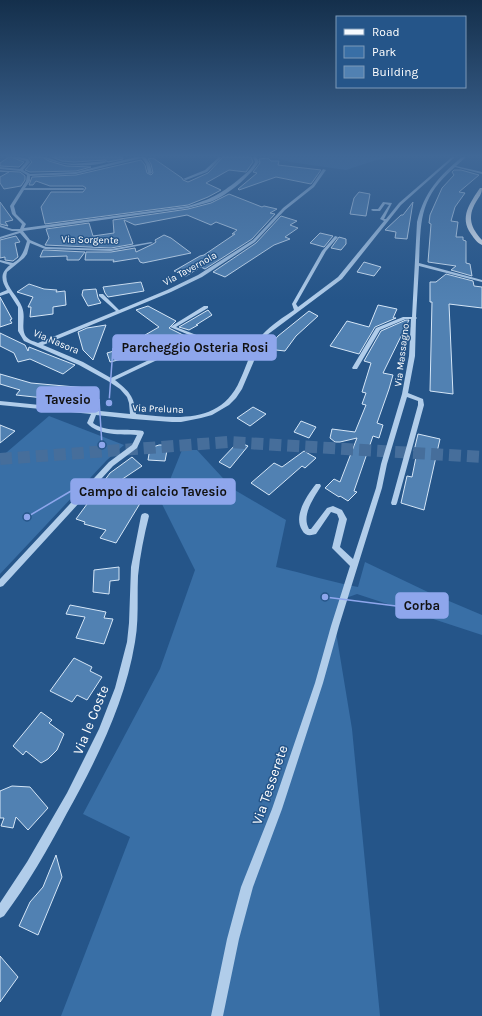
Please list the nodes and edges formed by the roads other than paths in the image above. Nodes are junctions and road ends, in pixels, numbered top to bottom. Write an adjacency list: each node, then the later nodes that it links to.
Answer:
1 (13, 204): 12 (street)
2 (197, 204): 12 (street)
3 (290, 204): 27 (street, Via Tavernola)
4 (383, 204): 9 (street)
5 (391, 204): 10 (street)
6 (400, 204): 10 (street, Via Preluna)
7 (424, 204): 20 (street, Via Massagno)
8 (471, 204): 17 (main road)
9 (373, 210)
10 (387, 221): 26 (street, Via Preluna)
11 (1, 227): 12 (street)
12 (21, 231): 14 (street); 15 (street)
13 (336, 236): 26 (street)
14 (0, 238)
15 (29, 241): 16 (street, Via Sorgente); 19 (street, Via Nasora)
16 (151, 243)
17 (482, 243)
18 (0, 261): 19 (street)
19 (12, 264): 22 (street, Via Nasora)
20 (417, 264): 21 (street); 28 (street, Via Massagno)
21 (482, 281)
22 (10, 291): 23 (street); 29 (street, Via Nasora)
23 (0, 295)
24 (101, 295): 27 (street)
25 (206, 307): 31 (street)
26 (296, 310): 35 (street, Via Preluna)
27 (119, 312): 29 (street, Via Tavernola)
28 (415, 318): 30 (street); 32 (street, Via Massagno)
29 (38, 345): 31 (street, Via Nasora)
30 (355, 368)
31 (111, 380): 35 (street, Via Nasora)
32 (405, 394): 37 (street); 39 (street, Via Massagno)
33 (0, 403): 34 (street, Via Preluna)
34 (94, 413): 35 (street, Via Preluna); 40 (street)
35 (133, 417)
36 (318, 486): 39 (street)
37 (394, 503)
38 (145, 516): 41 (street, Via le Coste)
39 (354, 564): 42 (street, Via Tesserete)
40 (0, 584)
41 (0, 912)
42 (218, 1016)

